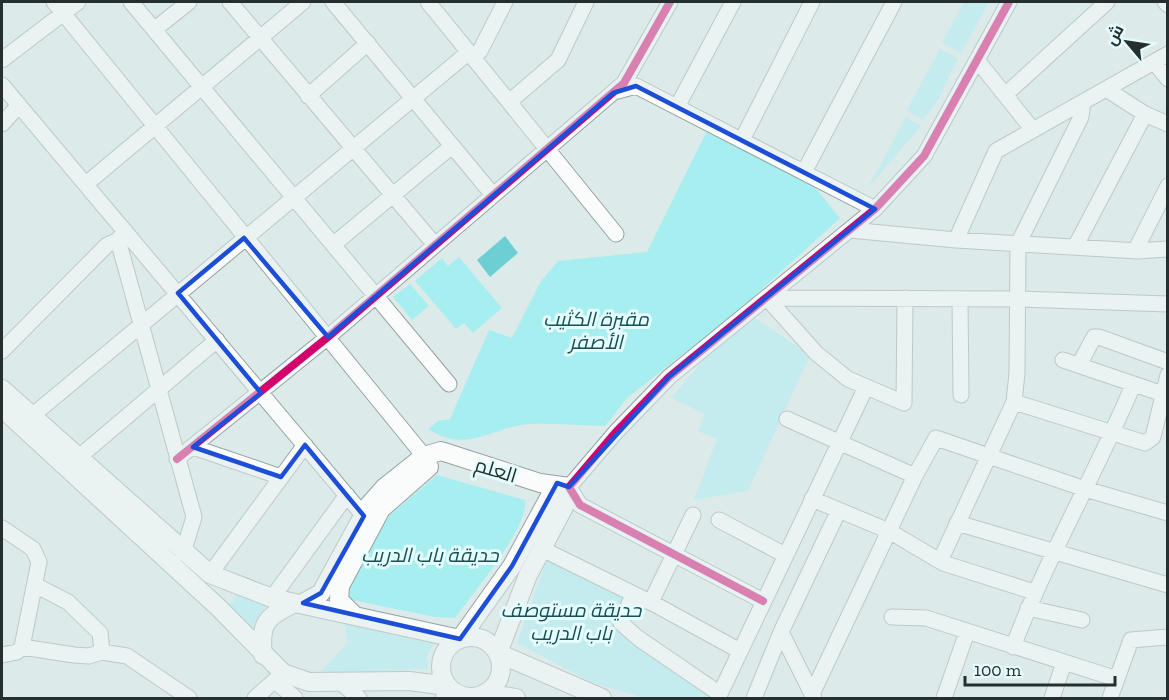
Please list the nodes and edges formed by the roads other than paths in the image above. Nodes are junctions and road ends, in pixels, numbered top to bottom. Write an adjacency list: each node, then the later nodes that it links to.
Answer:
1 (78, 2): 16 (street)
2 (131, 2): 17 (street)
3 (189, 2): 17 (street)
4 (230, 2): 18 (street)
5 (303, 2): 18 (street)
6 (333, 2): 19 (street)
7 (505, 2): 21 (street)
8 (586, 2): 33 (street)
9 (670, 2): 29 (street)
10 (733, 2): 36 (street)
11 (812, 2): 42 (street)
12 (894, 2): 46 (street)
13 (1009, 2): 23 (street)
14 (1107, 2): 30 (street)
15 (433, 4): 21 (street)
16 (59, 7): 22 (street); 40 (street)
17 (155, 29): 27 (street)
18 (260, 38): 27 (street); 31 (street)
19 (368, 44): 31 (street); 32 (street)
20 (1167, 54): 24 (street)
21 (471, 55): 32 (street); 33 (street)
22 (2, 60)
23 (977, 60): 30 (street); 52 (street)
24 (1154, 62): 25 (street); 28 (street)
25 (1167, 79)
26 (2, 85): 35 (street)
27 (202, 86): 40 (street); 50 (street)
28 (1106, 89): 34 (street); 37 (street)
29 (613, 93): 36 (street); 45 (street)
30 (1005, 95): 41 (street)
31 (308, 96): 44 (street)
32 (414, 98): 43 (street); 44 (street)
33 (509, 102): 45 (street)
34 (1083, 102): 41 (street); 59 (street)
35 (19, 105): 38 (street); 47 (street)
36 (677, 107): 42 (street)
37 (1145, 114): 39 (street); 61 (street)
38 (2, 124)
39 (1167, 124)
40 (156, 125): 47 (street); 56 (street)
41 (1033, 130): 57 (street)
42 (742, 140): 46 (street)
43 (452, 146): 49 (street); 51 (street)
44 (353, 148): 50 (street); 51 (street)
45 (547, 148): 49 (street); 54 (street)
46 (804, 172): 52 (street)
47 (86, 184): 55 (street)
48 (1167, 186): 63 (street)
49 (493, 195): 60 (street)
50 (295, 196): 56 (street); 58 (street)
51 (393, 196): 58 (street); 60 (street)
52 (875, 209): 53 (street)
53 (850, 230): 57 (street); 66 (street)
54 (616, 234)
55 (122, 236): 64 (street); 71 (street); 74 (street)
56 (244, 238): 64 (street); 72 (street)
57 (956, 240): 59 (street)
58 (334, 244): 65 (street)
59 (1018, 244): 61 (street); 69 (street)
60 (435, 245): 65 (street)
61 (1075, 248): 63 (street)
62 (1167, 249): 63 (street)
63 (1135, 251)
64 (178, 293): 71 (street); 73 (street)
65 (377, 295): 72 (street); 79 (street)
66 (767, 298): 67 (street); 81 (street); 102 (street)
67 (905, 298): 68 (street); 81 (street)
68 (960, 298): 69 (street); 86 (street)
69 (1018, 299): 70 (street); 87 (street)
70 (1167, 304)
71 (142, 322): 82 (street); 89 (street)
72 (328, 337): 84 (street); 99 (street)
73 (217, 340): 82 (street); 84 (street)
74 (2, 351)
75 (1063, 360): 77 (street)
76 (1167, 362): 77 (street)
77 (1079, 365): 80 (street)
78 (1167, 375): 85 (street)
79 (449, 384)
80 (1133, 385): 85 (street); 91 (street)
81 (866, 387): 93 (street)
82 (159, 388): 96 (street); 98 (street)
83 (2, 389): 89 (main road)
84 (261, 393): 94 (street); 95 (street)
85 (1163, 394): 92 (street)
86 (961, 395)
87 (1014, 402): 91 (street); 97 (street)
88 (2, 408): 144 (main road)
89 (33, 415): 96 (main road)
90 (787, 420): 93 (street)
91 (1113, 433): 92 (street); 103 (street)
92 (1160, 439)
93 (840, 442): 100 (street); 105 (street)
94 (305, 445): 101 (street); 104 (street)
95 (193, 447): 98 (street); 101 (street)
96 (79, 457): 116 (main road)
97 (988, 457): 100 (street); 103 (street); 112 (street)
98 (177, 459): 116 (street)
99 (429, 462): 102 (main road, العلم); 106 (main road, العلم); 110 (main road); 131 (main road)
100 (915, 476): 114 (street)
101 (281, 477): 121 (street)
102 (569, 487): 106 (main road); 117 (street)
103 (1085, 489): 108 (street); 118 (street)
104 (346, 495): 110 (street); 126 (street)
105 (812, 499): 107 (street); 119 (street)
106 (557, 502): 115 (main road); 137 (main road)
107 (838, 512): 114 (street); 134 (street)
108 (1167, 513)
109 (693, 515): 117 (street)
110 (364, 516): 129 (main road)
111 (719, 520): 119 (street)
112 (957, 523): 118 (street); 120 (street)
113 (2, 528): 122 (street)
114 (889, 531): 120 (street); 152 (street)
115 (542, 549): 125 (street); 142 (main road)
116 (183, 553): 121 (main road)
117 (675, 553): 127 (street); 128 (street)
118 (1053, 553): 123 (street); 124 (street)
119 (785, 555): 127 (street)
120 (940, 561): 124 (street)
121 (210, 574): 126 (main road)
122 (35, 585): 138 (street); 141 (street)
123 (1167, 585)
124 (1034, 592): 130 (street)
125 (633, 594): 128 (street); 151 (street)
126 (272, 598): 129 (main road)
127 (763, 601): 140 (street)
128 (651, 602): 140 (street)
129 (299, 603): 131 (main road); 144 (main road)
130 (1028, 608): 133 (street); 139 (street)
131 (353, 614): 137 (main road)
132 (892, 616): 135 (street)
133 (1082, 620)
134 (781, 632): 152 (street); 159 (street)
135 (967, 632): 139 (street); 160 (street)
136 (1167, 637): 147 (street)
137 (460, 639): 142 (main road); 149 (main road)
138 (22, 646): 141 (street); 143 (street)
139 (1013, 647): 145 (street)
140 (740, 651): 151 (street)
141 (102, 652): 153 (street)
142 (498, 653): 150 (main road); 158 (main road)
143 (2, 655)
144 (263, 655): 146 (main road)
145 (1064, 663): 147 (street); 161 (street)
146 (279, 677): 148 (main road); 154 (street); 155 (street)
147 (1117, 679): 162 (street)
148 (339, 681): 149 (main road); 156 (street)
149 (446, 692): 150 (main road)
150 (484, 696): 157 (main road)
151 (719, 696)
152 (813, 696)
153 (189, 699)
154 (255, 699)
155 (295, 699)
156 (359, 699)
157 (516, 699)
158 (602, 699)
159 (754, 699)
160 (944, 699)
161 (1052, 699)
162 (1110, 699)

